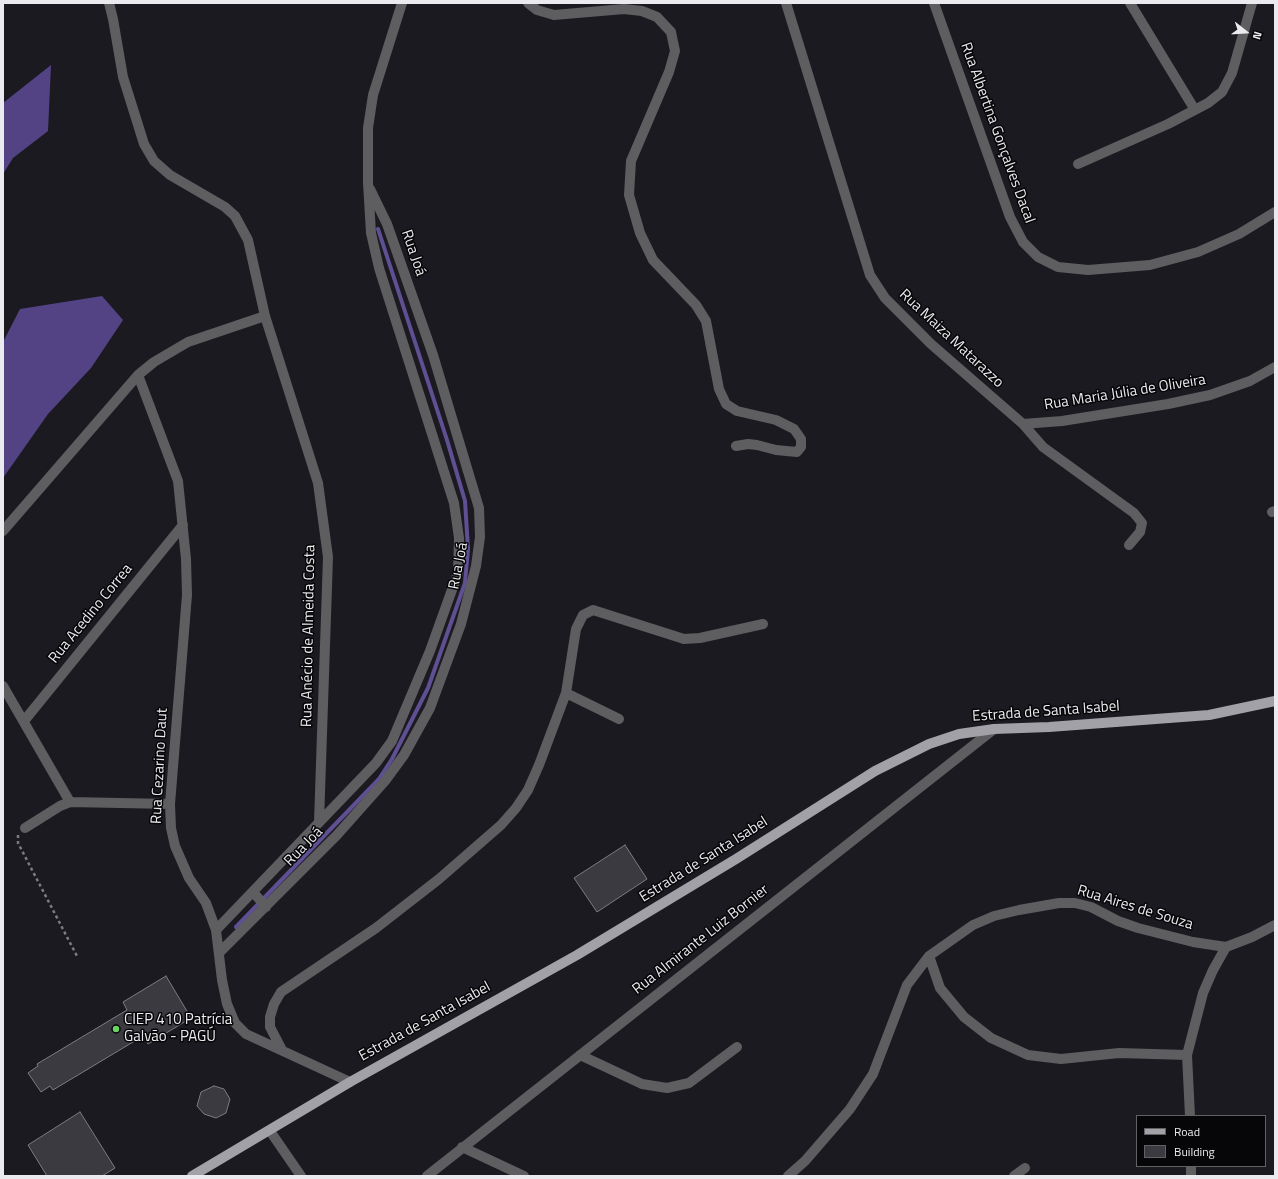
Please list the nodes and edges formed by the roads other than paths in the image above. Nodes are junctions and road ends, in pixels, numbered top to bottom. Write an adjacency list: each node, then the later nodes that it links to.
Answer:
1 (109, 3): 12 (street, Rua Anécio de Almeida Costa)
2 (402, 3): 10 (street, Rua Joá)
3 (528, 3): 16 (street)
4 (786, 3): 15 (street, Rua Maiza Matarazzo)
5 (934, 3): 11 (street, Rua Albertina Gonçalves Dacal)
6 (1130, 3): 8 (street)
7 (1252, 3): 8 (street)
8 (1195, 110): 9 (street)
9 (1078, 164)
10 (368, 183): 29 (street, Rua Joá); 31 (street, Rua Joá)
11 (1275, 212)
12 (265, 316): 14 (street); 29 (street, Rua Anécio de Almeida Costa)
13 (1275, 367): 15 (street, Rua Maria Júlia de Oliveira)
14 (138, 375): 17 (street, Rua Cezarino Daut); 18 (street)
15 (1023, 424): 19 (street, Rua Maiza Matarazzo)
16 (736, 446)
17 (183, 525): 25 (street, Rua Acedino Correa); 28 (street, Rua Cezarino Daut)
18 (3, 531)
19 (1129, 545)
20 (763, 624): 22 (street)
21 (3, 686): 25 (street)
22 (566, 693): 24 (street); 38 (street)
23 (1275, 701): 26 (main road, Estrada de Santa Isabel)
24 (619, 718)
25 (24, 721): 27 (street)
26 (994, 729): 39 (street, Rua Almirante Luiz Bornier); 41 (main road, Estrada de Santa Isabel)
27 (70, 802): 28 (street); 30 (street)
28 (170, 804): 33 (street, Rua Cezarino Daut)
29 (319, 822): 31 (street, Rua Joá)
30 (25, 828)
31 (260, 900): 33 (street, Rua Joá); 35 (street, Rua Joá)
32 (1275, 925): 34 (street)
33 (216, 930): 35 (street, Rua Cezarino Daut)
34 (1226, 947): 36 (street, Rua Aires de Souza); 40 (street)
35 (220, 952): 38 (street, Rua Cezarino Daut)
36 (929, 956): 40 (street); 50 (street, Rua Aires de Souza)
37 (738, 1047): 39 (street)
38 (282, 1050): 41 (street, Rua Cezarino Daut)
39 (580, 1055): 44 (street, Rua Almirante Luiz Bornier)
40 (1187, 1055): 42 (street)
41 (350, 1082): 43 (main road, Estrada de Santa Isabel)
42 (1190, 1115)
43 (270, 1131): 46 (main road, Estrada de Santa Isabel); 47 (street)
44 (462, 1147): 48 (street, Rua Almirante Luiz Bornier); 49 (street)
45 (1025, 1168): 51 (street)
46 (192, 1176)
47 (301, 1176)
48 (427, 1176)
49 (524, 1176)
50 (788, 1176)
51 (1014, 1176)

